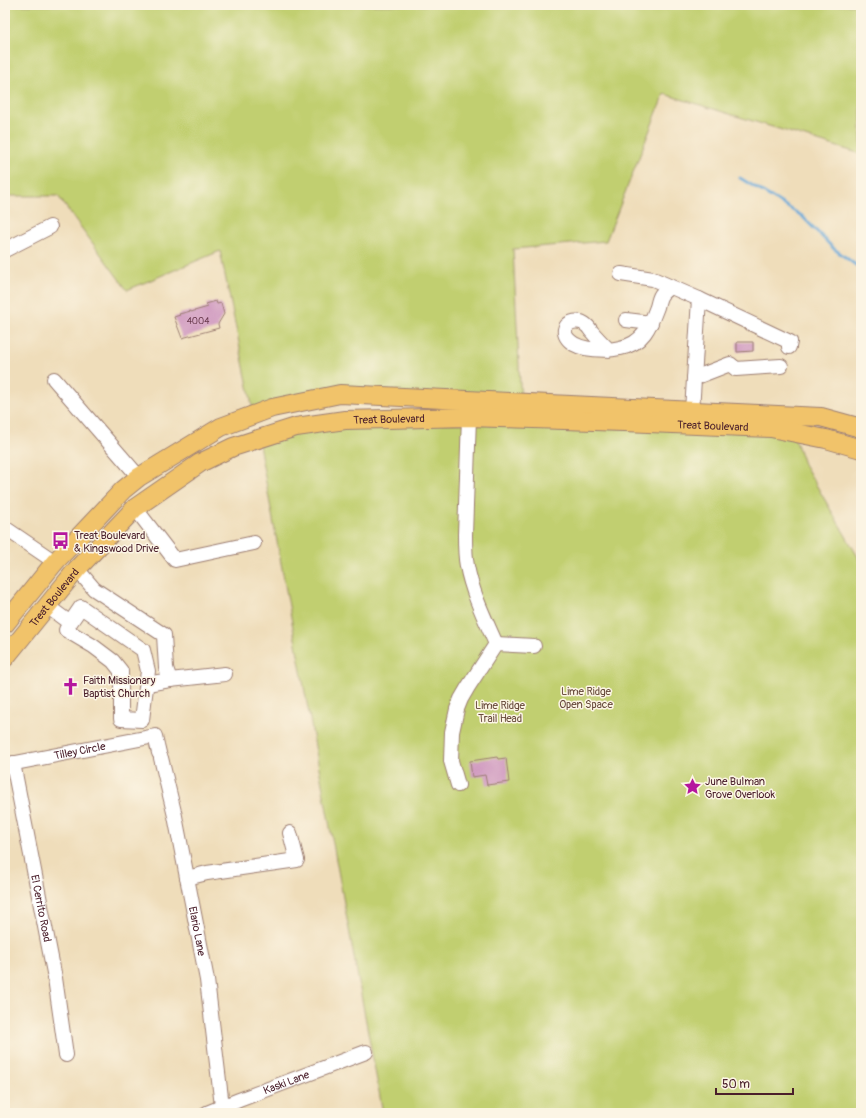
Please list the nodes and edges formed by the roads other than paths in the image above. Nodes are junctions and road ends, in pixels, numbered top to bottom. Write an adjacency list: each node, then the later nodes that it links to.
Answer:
1 (50, 227): 2 (street)
2 (5, 250)
3 (621, 274): 4 (street)
4 (670, 287): 5 (street); 7 (street)
5 (699, 299): 8 (street); 11 (street)
6 (626, 320): 7 (street)
7 (651, 323): 9 (street)
8 (789, 347)
9 (609, 350)
10 (781, 366): 11 (street)
11 (694, 378): 13 (street)
12 (54, 379): 17 (street)
13 (692, 411): 15 (main road, Treat Boulevard); 17 (main road, Treat Boulevard)
14 (469, 416): 16 (main road, Treat Boulevard); 18 (main road, Treat Boulevard); 27 (street)
15 (861, 428)
16 (861, 449)
17 (139, 477): 21 (main road, Treat Boulevard)
18 (133, 510): 20 (street); 21 (main road); 22 (main road, Treat Boulevard)
19 (5, 528): 21 (street)
20 (254, 543)
21 (55, 562): 25 (main road, Treat Boulevard); 26 (main road)
22 (77, 569): 23 (main road, Treat Boulevard); 31 (street)
23 (47, 606): 24 (street); 26 (main road, Treat Boulevard)
24 (70, 623): 32 (street); 32 (street)
25 (5, 624)
26 (20, 640): 29 (main road, Treat Boulevard)
27 (496, 644): 28 (street); 35 (street)
28 (534, 646)
29 (5, 658)
30 (225, 674): 31 (street)
31 (170, 680): 32 (street)
32 (146, 684)
33 (155, 736): 34 (street, Tilley Circle); 37 (street, Elario Lane)
34 (9, 764): 39 (street, El Cerrito Road)
35 (458, 785)
36 (290, 833): 37 (street)
37 (187, 878): 40 (street, Elario Lane)
38 (366, 1052): 40 (street, Kaski Lane)
39 (66, 1055)
40 (222, 1106): 41 (street, Kaski Lane)
41 (207, 1113)

